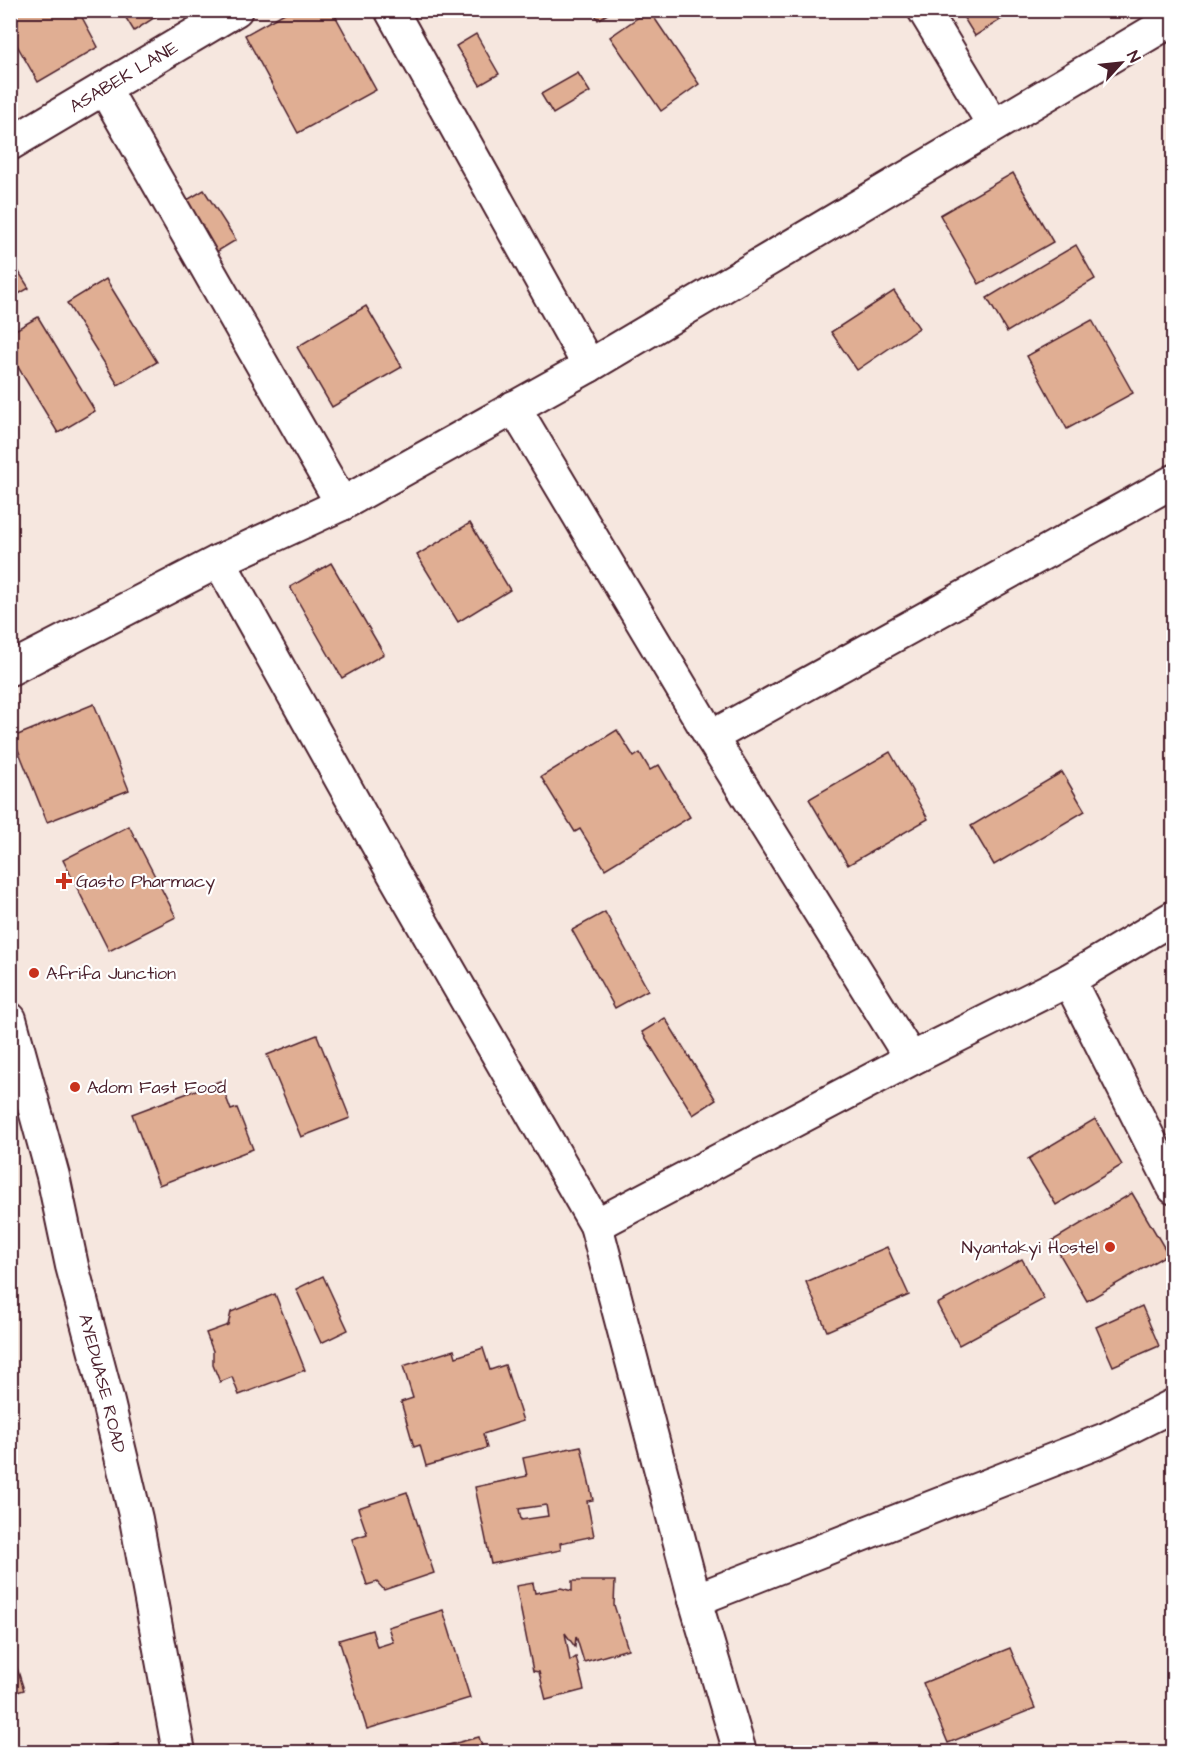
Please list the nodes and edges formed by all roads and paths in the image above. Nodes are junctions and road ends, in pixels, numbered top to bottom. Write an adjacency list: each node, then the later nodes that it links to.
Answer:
1 (236, 10): 5 (street, ASABEK LANE)
2 (391, 10): 8 (street)
3 (924, 10): 6 (street)
4 (1173, 19): 6 (street)
5 (104, 88): 7 (street, ASABEK LANE); 11 (street)
6 (993, 123): 8 (street)
7 (10, 144)
8 (589, 366): 9 (street)
9 (514, 407): 11 (street); 14 (street)
10 (1173, 481): 14 (street)
11 (342, 504): 12 (street)
12 (219, 561): 13 (street); 20 (street)
13 (10, 669)
14 (711, 737): 18 (street)
15 (1173, 917): 16 (street)
16 (1069, 980): 18 (street); 19 (street)
17 (10, 1019): 23 (street, AYEDUASE ROAD)
18 (911, 1059): 20 (street)
19 (1173, 1188)
20 (596, 1225): 22 (street)
21 (1173, 1405): 22 (street)
22 (695, 1600): 24 (street)
23 (179, 1752)
24 (740, 1752)

